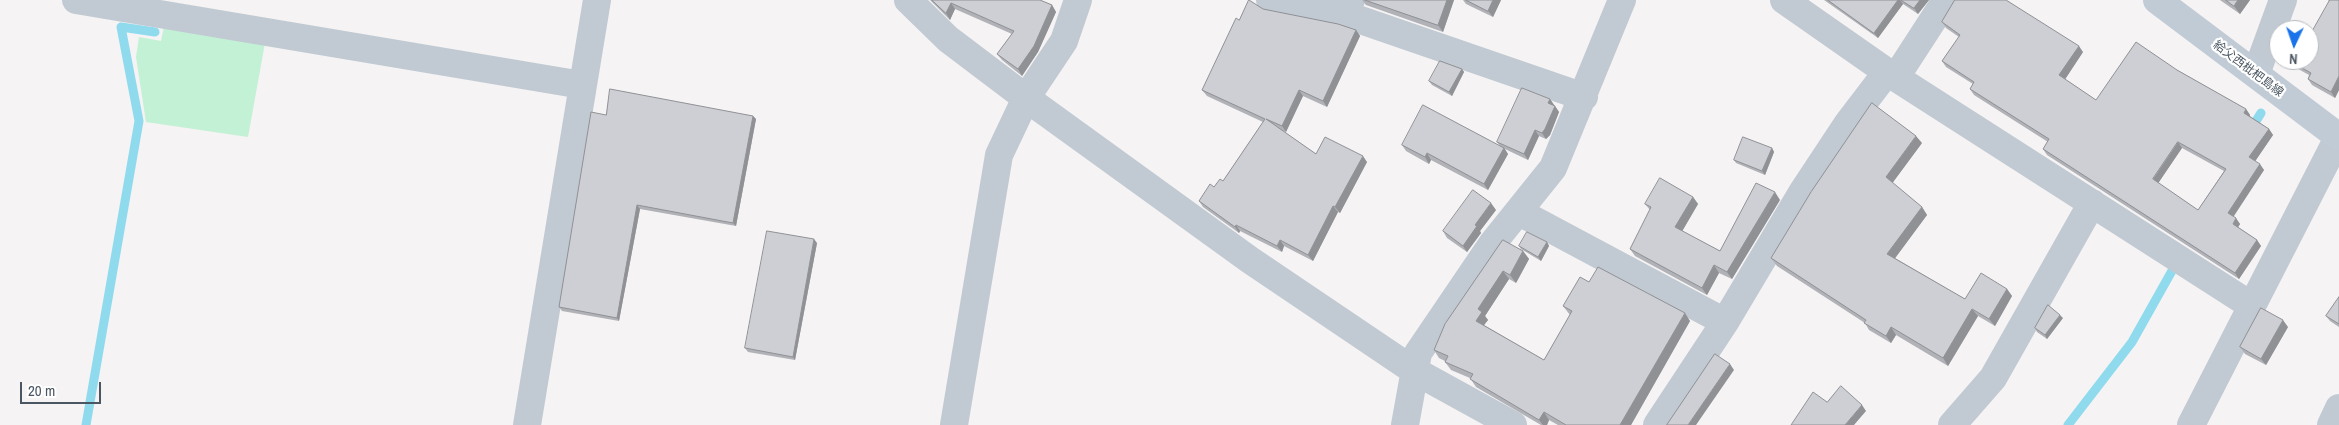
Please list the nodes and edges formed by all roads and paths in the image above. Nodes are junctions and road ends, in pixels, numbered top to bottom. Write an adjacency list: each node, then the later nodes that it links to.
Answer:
1 (76, 0): 14 (street)
2 (597, 0): 14 (street)
3 (908, 0): 16 (street)
4 (1078, 0): 16 (street)
5 (1270, 0): 11 (street)
6 (1622, 0): 15 (street)
7 (1784, 0): 12 (street)
8 (1946, 0): 12 (street)
9 (2158, 0): 13 (main road, 給父西枇杷島線)
10 (2283, 0): 13 (street)
11 (1349, 7): 15 (street)
12 (1892, 74): 18 (street); 21 (street)
13 (2256, 74): 17 (main road, 給父西枇杷島線)
14 (582, 85): 24 (street)
15 (1584, 97): 19 (street)
16 (1026, 98): 22 (street); 25 (street)
17 (2339, 137): 20 (street)
18 (2092, 203): 20 (street); 29 (street)
19 (1518, 212): 21 (street); 22 (street)
20 (2252, 306): 30 (street)
21 (1725, 322): 28 (street)
22 (1413, 370): 26 (street); 27 (street)
23 (2339, 408): 31 (street)
24 (527, 425)
25 (954, 425)
26 (1405, 425)
27 (1513, 425)
28 (1657, 425)
29 (1952, 425)
30 (2191, 425)
31 (2331, 425)

